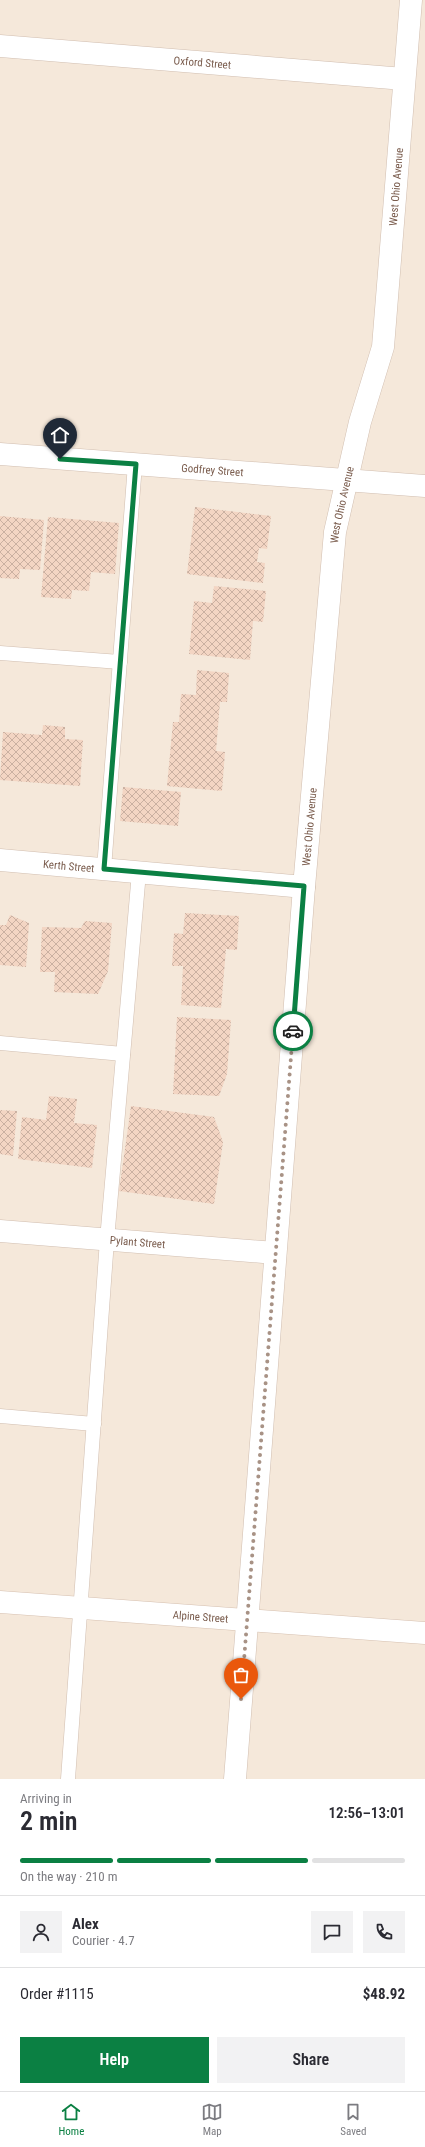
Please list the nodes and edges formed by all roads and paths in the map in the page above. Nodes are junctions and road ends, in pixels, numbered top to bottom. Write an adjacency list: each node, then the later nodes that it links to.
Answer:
1 (411, 0): 3 (street, West Ohio Avenue)
2 (0, 46): 3 (street, Oxford Street)
3 (404, 79): 6 (street, West Ohio Avenue)
4 (0, 454): 5 (street, Godfrey Street)
5 (136, 464): 6 (street, Godfrey Street); 9 (lane)
6 (348, 480): 7 (street, Godfrey Street); 13 (street, West Ohio Avenue)
7 (425, 486)
8 (0, 653): 9 (lane)
9 (120, 662): 11 (lane)
10 (0, 860): 11 (street, Kerth Street)
11 (104, 869): 12 (street, Kerth Street)
12 (139, 872): 13 (street, Kerth Street); 15 (lane)
13 (304, 886): 18 (street, West Ohio Avenue)
14 (0, 1043): 15 (lane)
15 (123, 1054): 17 (lane)
16 (0, 1231): 17 (street, Pylant Street)
17 (108, 1240): 18 (street, Pylant Street); 20 (lane)
18 (275, 1253): 23 (street, West Ohio Avenue)
19 (0, 1416): 20 (lane)
20 (94, 1424): 22 (lane)
21 (0, 1602): 22 (street, Alpine Street)
22 (81, 1608): 23 (street, Alpine Street); 25 (lane)
23 (247, 1620): 24 (street, Alpine Street); 26 (street, West Ohio Avenue)
24 (425, 1634)
25 (68, 1779)
26 (235, 1779)

